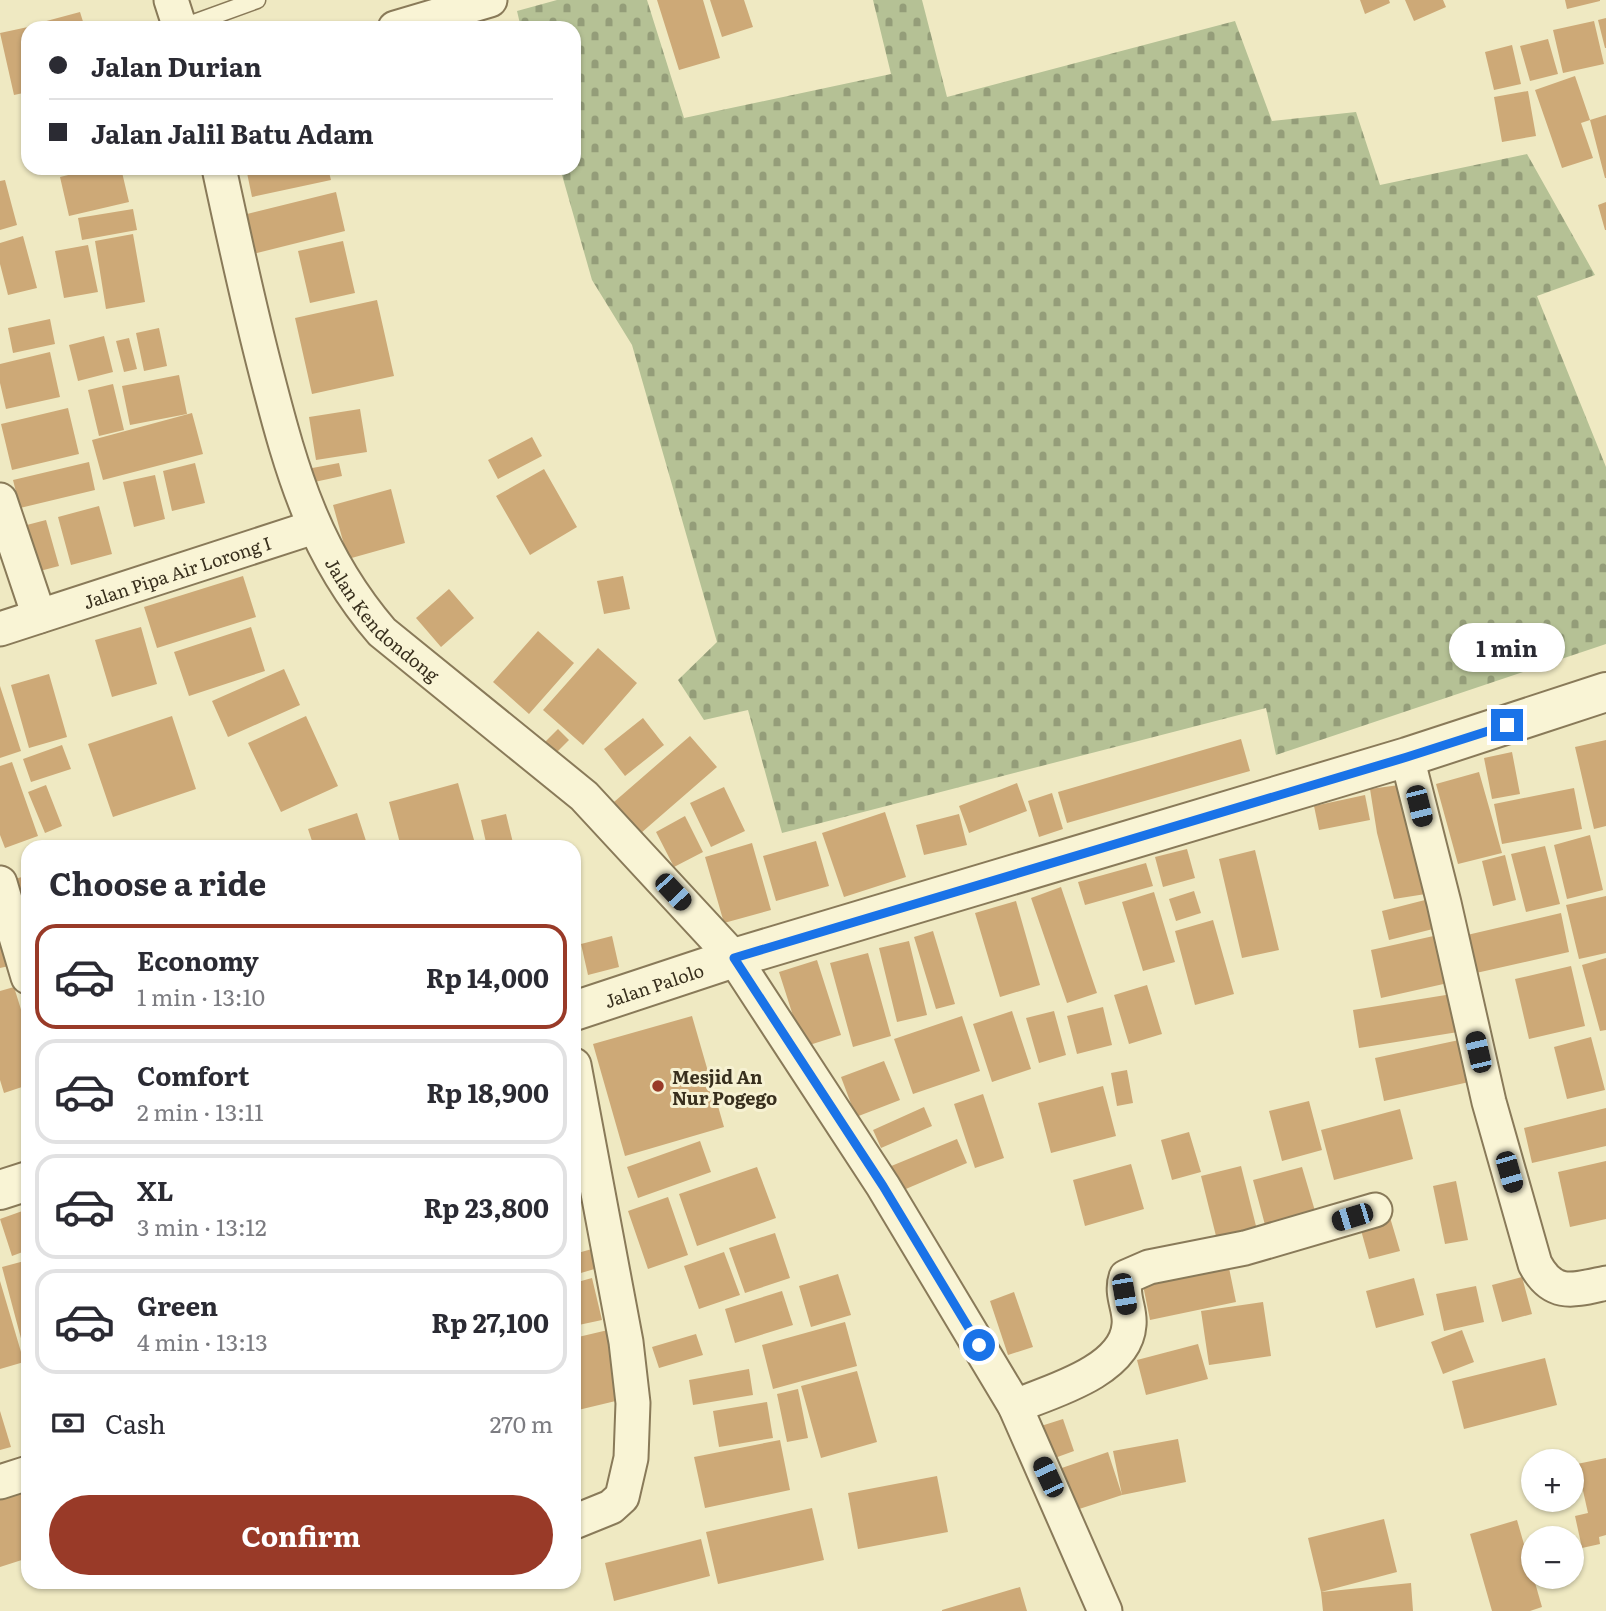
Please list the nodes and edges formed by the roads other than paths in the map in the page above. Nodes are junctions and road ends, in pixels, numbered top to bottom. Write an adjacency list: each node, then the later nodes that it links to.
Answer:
1 (171, 0): 4 (street)
2 (257, 0): 5 (lane)
3 (490, 0): 6 (street)
4 (178, 21)
5 (199, 21)
6 (419, 21)
7 (221, 175): 9 (street, Jalan Kendondong)
8 (0, 499): 10 (street)
9 (314, 527): 10 (street, Jalan Pipa Air Lorong I); 16 (street, Jalan Kendondong)
10 (38, 616): 11 (street, Jalan Pipa Air Lorong I)
11 (0, 629)
12 (1606, 692): 13 (street, Jalan Palolo)
13 (1407, 757): 16 (street, Jalan Palolo); 20 (street)
14 (0, 883): 15 (street)
15 (21, 954)
16 (734, 958): 17 (street, Jalan Palolo); 21 (street, Jalan Kendondong)
17 (581, 1009)
18 (581, 1102): 24 (street)
19 (1375, 1210): 21 (street)
20 (1606, 1283)
21 (1015, 1406): 25 (street, Jalan Kendondong)
22 (21, 1475): 23 (street)
23 (0, 1482)
24 (581, 1519)
25 (1105, 1611)

